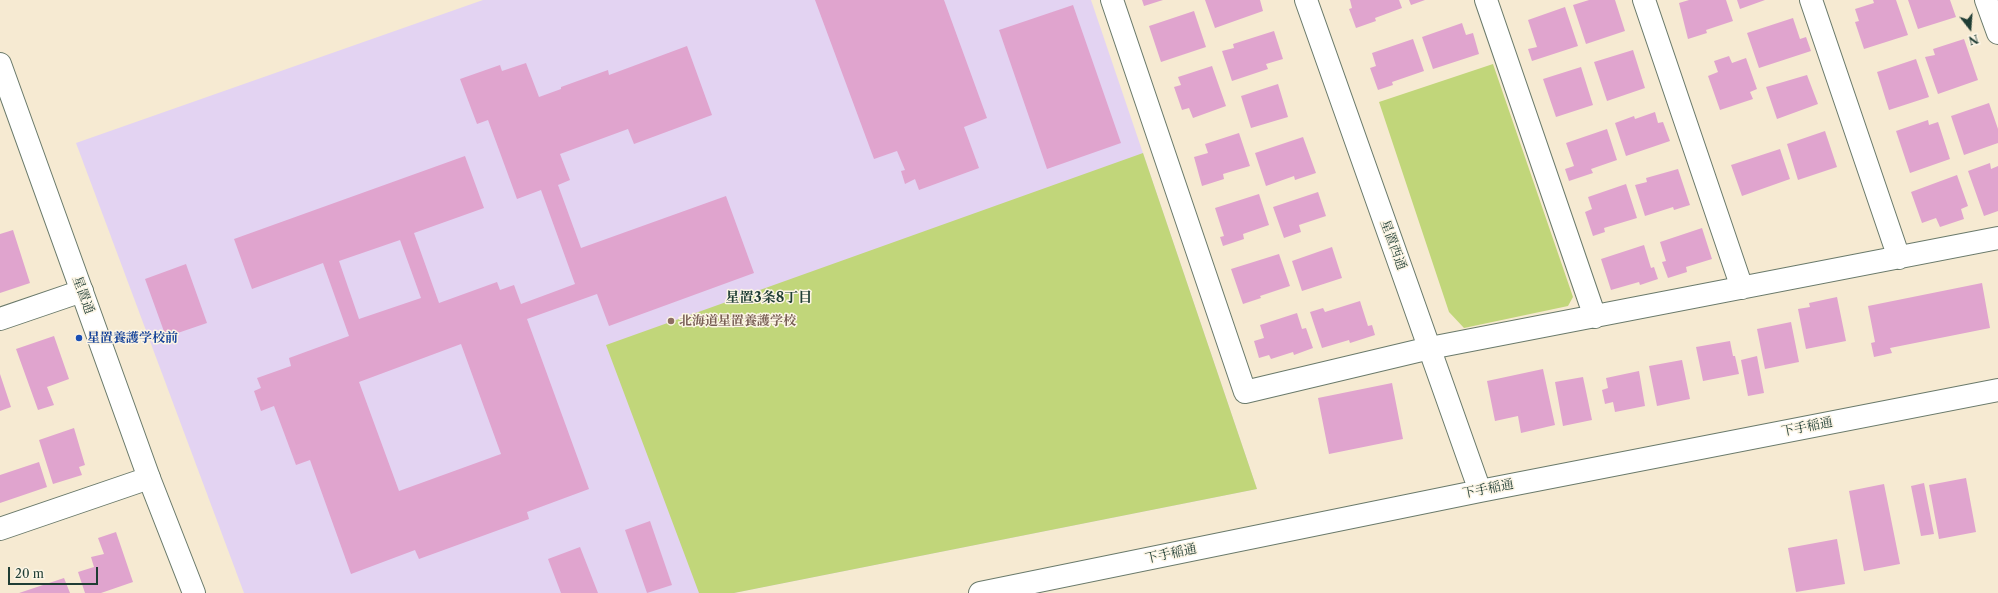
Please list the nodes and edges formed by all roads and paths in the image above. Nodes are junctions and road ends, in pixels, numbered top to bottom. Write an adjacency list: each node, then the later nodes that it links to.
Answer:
1 (1112, 0): 15 (street)
2 (1306, 0): 15 (street, 星置西通)
3 (1486, 0): 13 (street)
4 (1644, 0): 11 (street)
5 (1811, 0): 10 (street)
6 (1986, 0): 7 (street)
7 (1998, 33)
8 (0, 64): 12 (street, 星置通)
9 (1998, 238): 10 (street)
10 (1899, 258): 11 (street)
11 (1742, 288): 13 (street)
12 (82, 291): 14 (street); 17 (street, 星置通)
13 (1594, 317): 15 (street)
14 (0, 319)
15 (1430, 348): 18 (street, 星置西通)
16 (1998, 390): 18 (street, 下手稲通)
17 (149, 478): 19 (street); 20 (street, 星置通)
18 (1480, 491): 21 (street, 下手稲通)
19 (0, 529)
20 (194, 593)
21 (980, 593)

